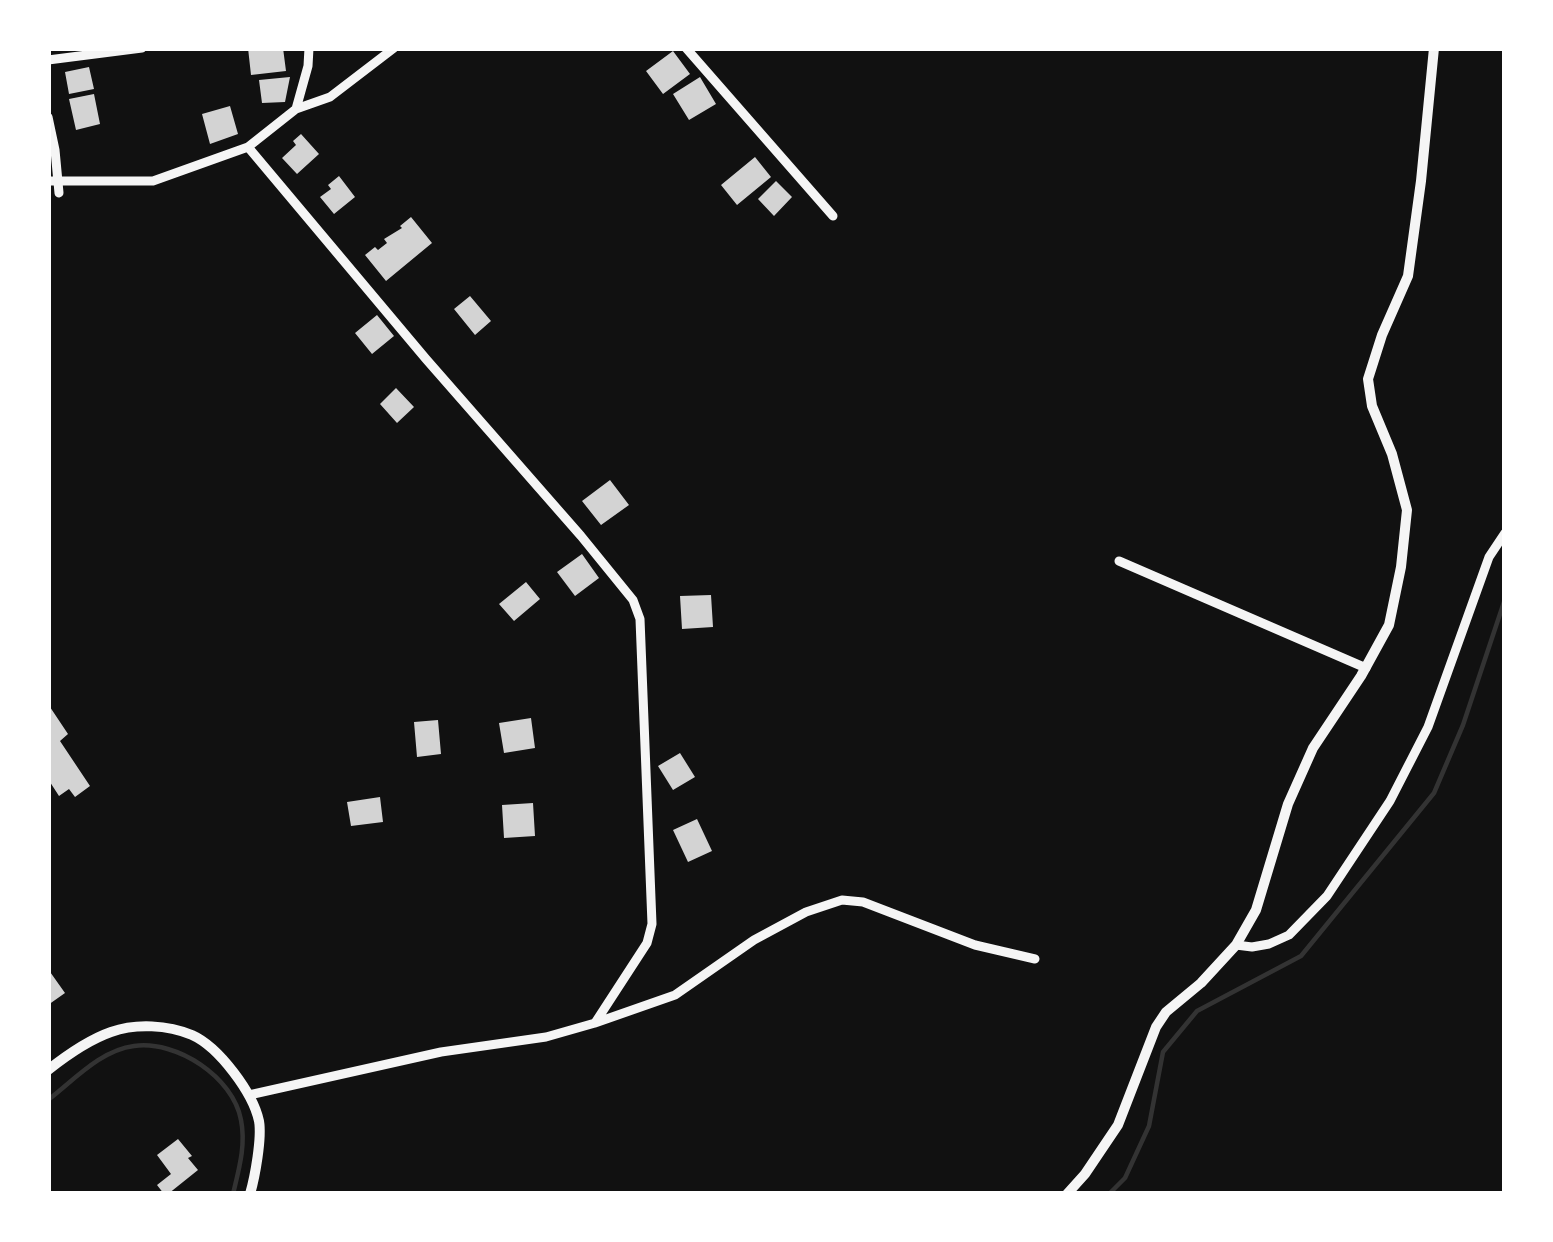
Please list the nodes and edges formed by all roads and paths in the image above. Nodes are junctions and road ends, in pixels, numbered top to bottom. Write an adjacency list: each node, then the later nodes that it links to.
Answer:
1 (142, 48): 6 (street)
2 (309, 48): 7 (street)
3 (394, 48): 7 (street)
4 (686, 48): 11 (street)
5 (1434, 48): 14 (street)
6 (48, 60)
7 (296, 109): 9 (street)
8 (48, 117): 10 (street)
9 (248, 147): 10 (street); 17 (street)
10 (55, 186)
11 (833, 216)
12 (1505, 533): 15 (street)
13 (1119, 561): 14 (street)
14 (1366, 668): 15 (street)
15 (1236, 945): 21 (street)
16 (1035, 959): 17 (street)
17 (595, 1023): 19 (street)
18 (48, 1070): 19 (street)
19 (249, 1095): 20 (street)
20 (250, 1194)
21 (1067, 1194)

